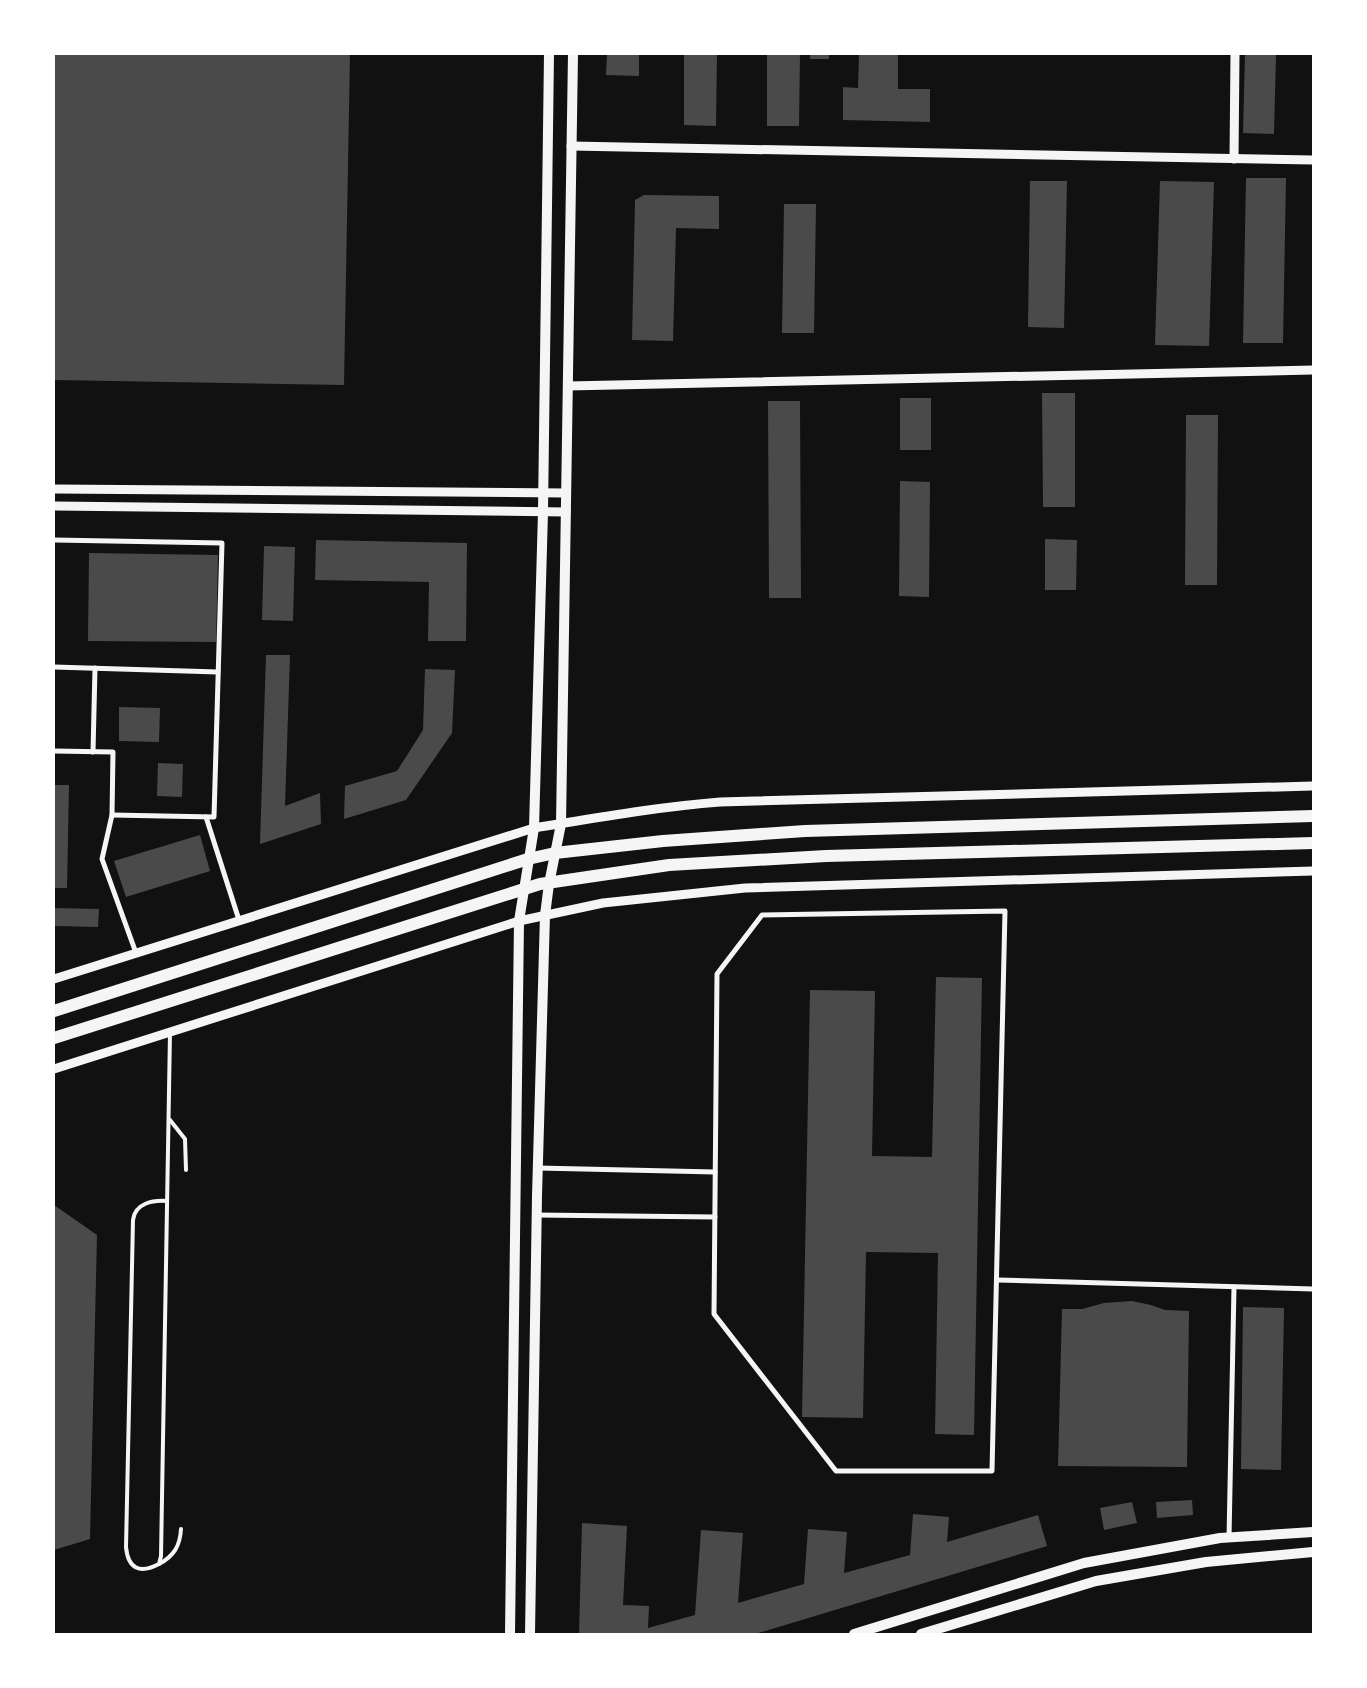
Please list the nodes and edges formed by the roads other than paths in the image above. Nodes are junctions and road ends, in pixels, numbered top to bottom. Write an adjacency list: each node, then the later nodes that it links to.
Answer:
1 (549, 54): 10 (main road)
2 (572, 54): 4 (main road)
3 (1235, 54): 5 (street)
4 (571, 146): 5 (street); 8 (main road)
5 (1234, 159): 6 (street)
6 (1313, 160)
7 (1313, 370): 8 (street)
8 (568, 386): 11 (main road)
9 (54, 489): 10 (street)
10 (543, 493): 11 (street); 13 (main road)
11 (566, 493): 14 (main road)
12 (54, 506): 13 (street)
13 (543, 512): 14 (street); 26 (main road)
14 (566, 512): 25 (main road)
15 (54, 540): 18 (street)
16 (54, 667): 17 (street)
17 (95, 668): 18 (street); 20 (street)
18 (218, 672): 24 (street)
19 (54, 751): 20 (street)
20 (93, 752): 22 (street)
21 (1313, 786): 25 (street)
22 (112, 815): 24 (street); 36 (street)
23 (1313, 816): 28 (main road)
24 (206, 817): 34 (street)
25 (561, 824): 26 (street); 28 (main road)
26 (534, 828): 29 (main road); 34 (street)
27 (1313, 843): 31 (main road)
28 (555, 853): 29 (main road); 31 (main road)
29 (528, 859): 32 (main road); 38 (main road)
30 (1313, 871): 33 (street)
31 (548, 884): 32 (main road); 33 (main road)
32 (523, 890): 35 (main road); 40 (main road)
33 (545, 915): 35 (street); 43 (main road)
34 (239, 920): 36 (street)
35 (519, 921): 39 (street); 57 (main road)
36 (136, 953): 37 (street)
37 (54, 979)
38 (54, 1011)
39 (170, 1033): 41 (street); 42 (lane)
40 (54, 1038)
41 (54, 1069)
42 (169, 1118): 44 (lane); 46 (lane)
43 (538, 1168): 45 (street); 47 (main road)
44 (186, 1170)
45 (715, 1172): 48 (street); 49 (street)
46 (167, 1201): 56 (lane); 56 (lane)
47 (536, 1215): 48 (street); 58 (main road)
48 (715, 1217): 49 (street)
49 (997, 1280): 50 (street)
50 (1234, 1287): 51 (street); 54 (street)
51 (1313, 1289)
52 (181, 1529): 56 (lane)
53 (1313, 1532): 54 (main road)
54 (1229, 1538): 59 (main road)
55 (1313, 1552): 60 (main road)
56 (159, 1564)
57 (510, 1634)
58 (530, 1634)
59 (854, 1634)
60 (921, 1634)

